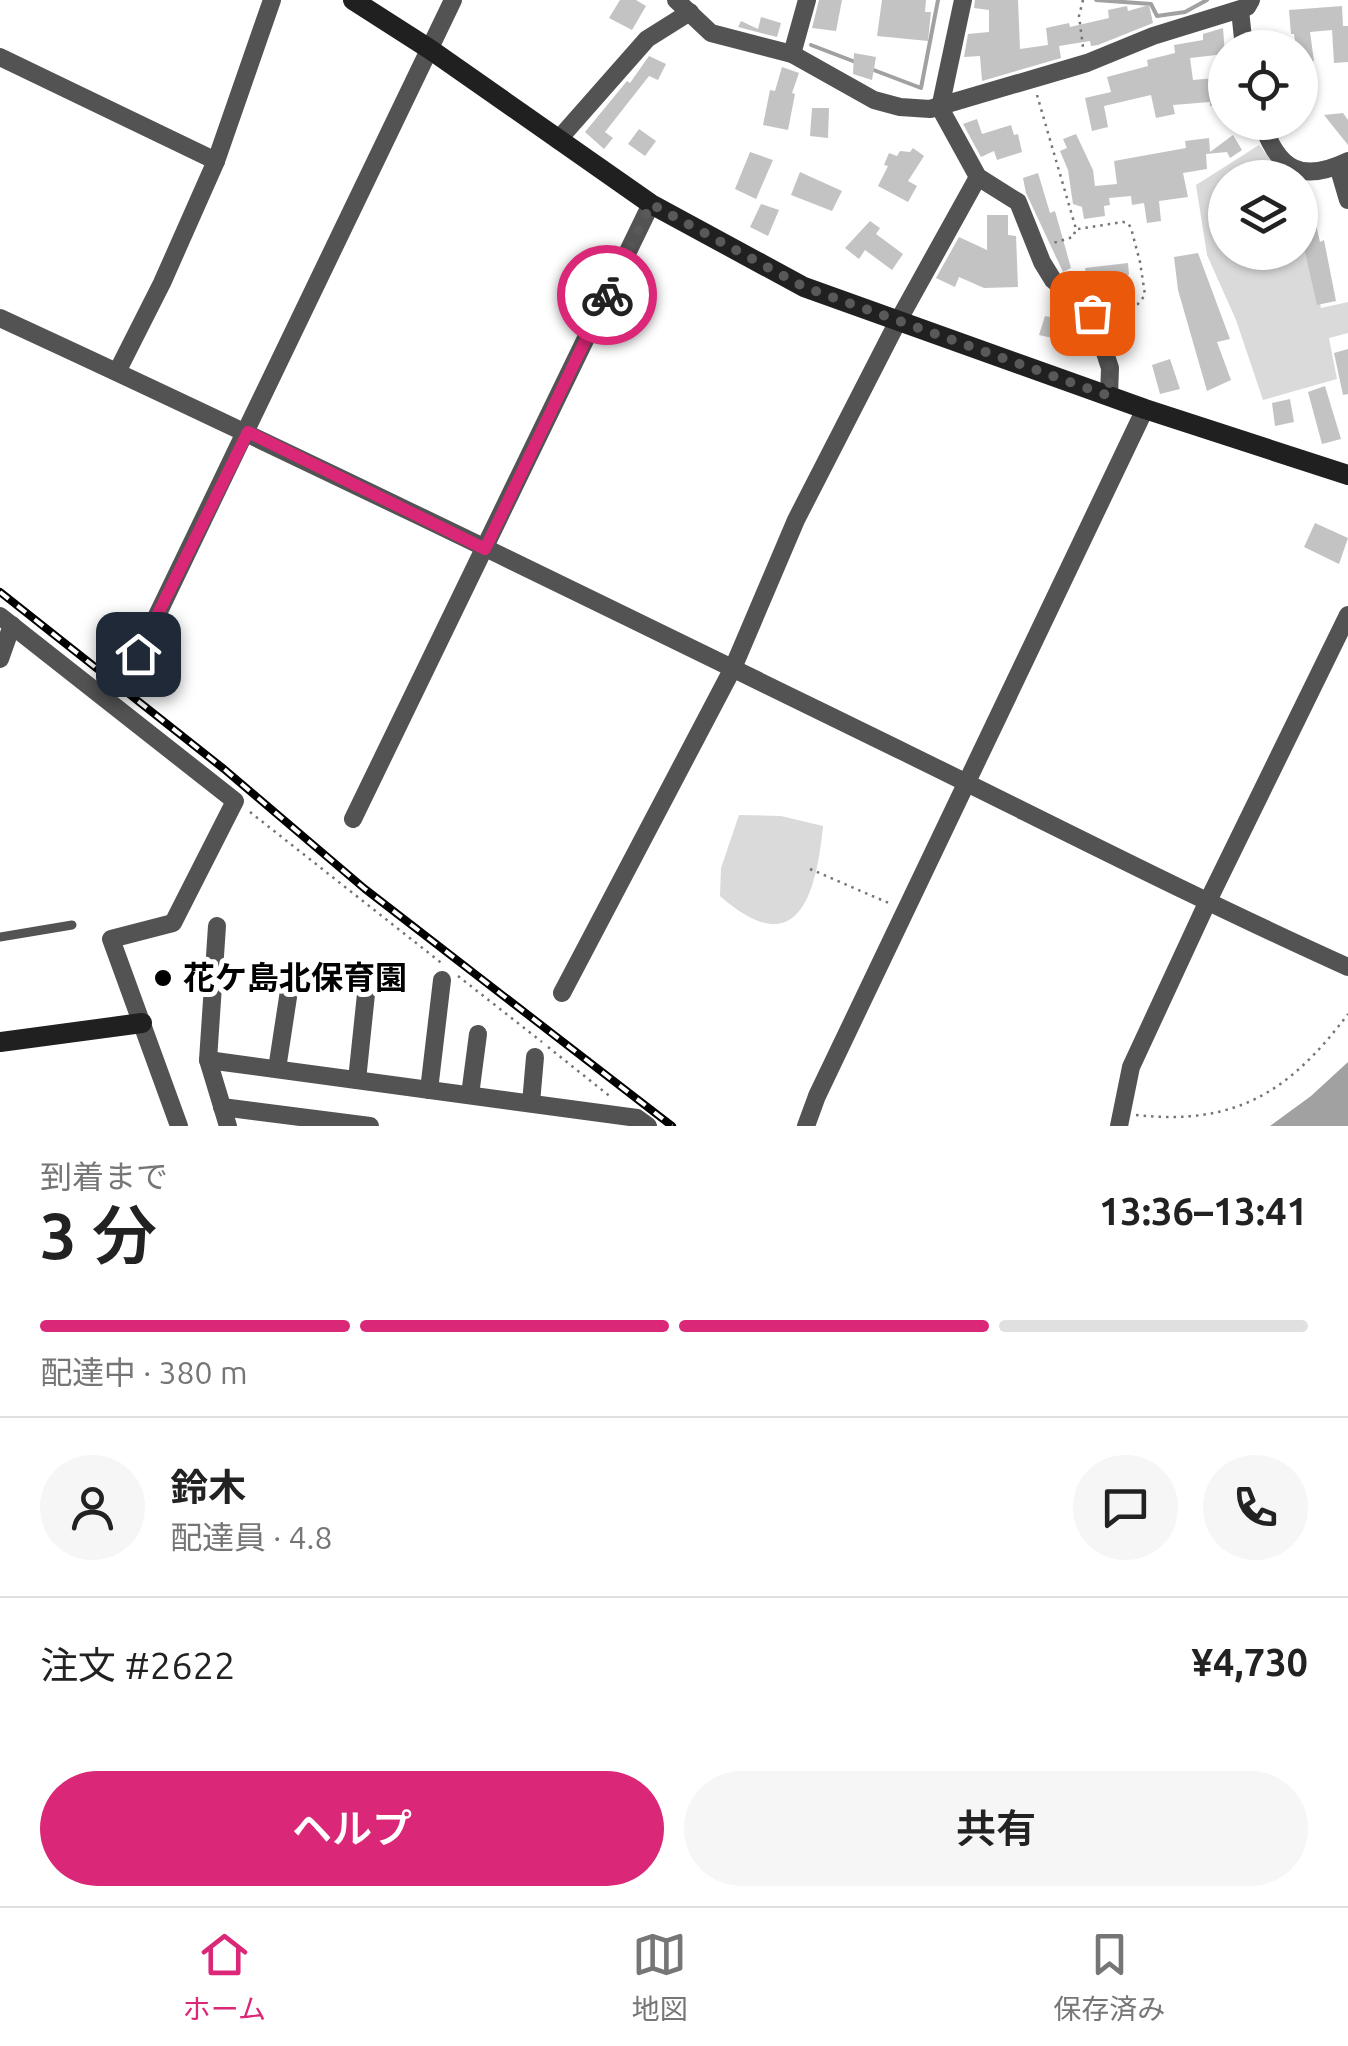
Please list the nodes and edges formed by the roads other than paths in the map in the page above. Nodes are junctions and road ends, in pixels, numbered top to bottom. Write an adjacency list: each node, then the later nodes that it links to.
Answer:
1 (272, 0): 15 (street)
2 (353, 0): 9 (street)
3 (452, 0): 9 (street)
4 (807, 0): 10 (street)
5 (963, 0): 12 (street)
6 (1245, 5): 8 (street); 12 (street)
7 (683, 6): 10 (street); 13 (street)
8 (1244, 30)
9 (430, 50): 13 (street); 25 (street)
10 (792, 54): 12 (street)
11 (0, 57): 15 (street)
12 (940, 108): 17 (street)
13 (558, 140): 19 (street)
14 (1268, 140): 16 (street)
15 (216, 161): 22 (street)
16 (1343, 163): 18 (street)
17 (978, 177): 21 (street); 23 (street)
18 (1348, 200)
19 (651, 204): 21 (street); 27 (street)
20 (0, 318): 22 (street)
21 (898, 323): 23 (street); 32 (street)
22 (116, 372): 25 (street)
23 (1109, 396): 24 (street)
24 (1145, 409): 26 (street); 33 (street)
25 (248, 432): 27 (street); 30 (street)
26 (1348, 475)
27 (485, 549): 32 (street); 34 (street)
28 (1348, 615): 35 (street)
29 (6, 620): 31 (street); 44 (street)
30 (138, 654)
31 (0, 659)
32 (732, 668): 33 (street); 42 (street)
33 (968, 783): 35 (street); 61 (street)
34 (353, 819)
35 (1207, 903): 39 (street); 56 (street)
36 (72, 925): 38 (lane)
37 (217, 926): 48 (street)
38 (0, 937)
39 (1348, 967)
40 (442, 980): 51 (street)
41 (290, 984): 49 (street)
42 (562, 993)
43 (366, 994): 50 (street)
44 (142, 1023): 46 (street); 58 (street)
45 (478, 1034): 52 (street)
46 (0, 1042)
47 (535, 1057): 53 (street)
48 (208, 1060): 49 (street); 54 (street)
49 (277, 1069): 50 (street)
50 (356, 1080): 51 (street)
51 (429, 1090): 52 (street)
52 (470, 1095): 53 (street)
53 (531, 1103): 57 (street)
54 (222, 1106): 55 (street); 59 (street)
55 (300, 1121): 60 (street)
56 (1119, 1121)
57 (642, 1122)
58 (180, 1126)
59 (228, 1126)
60 (370, 1126)
61 (806, 1126)

